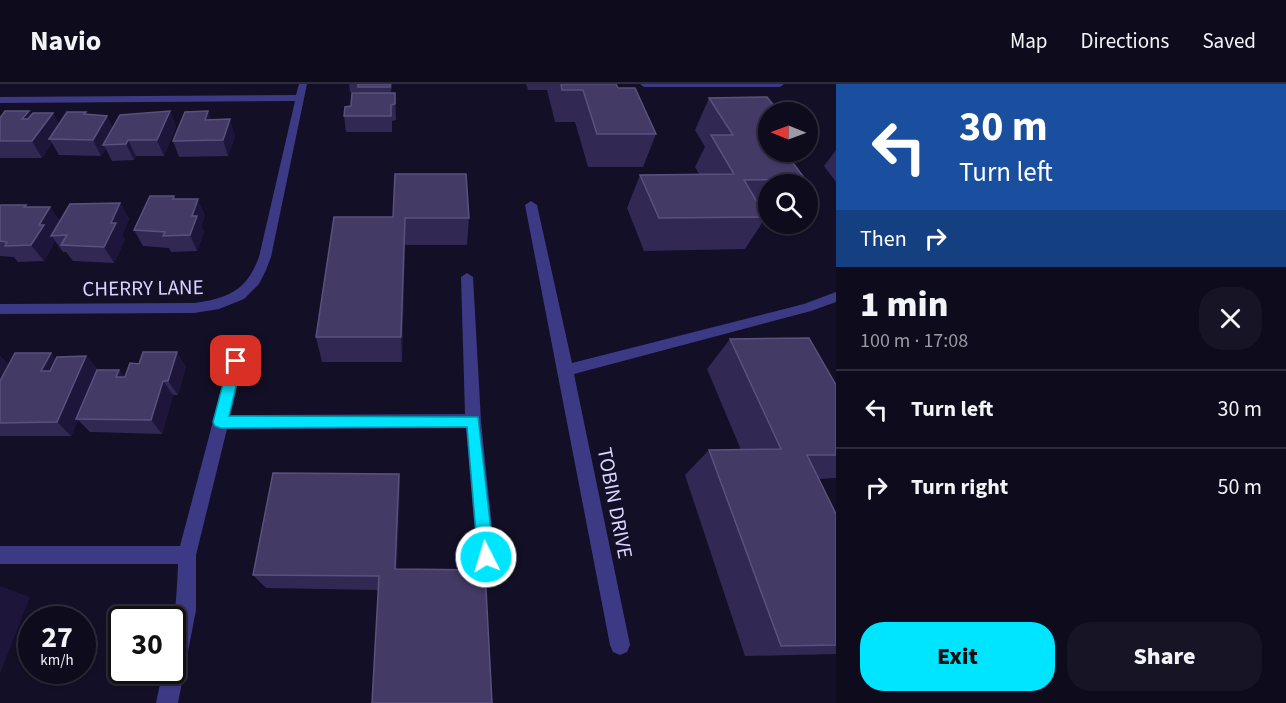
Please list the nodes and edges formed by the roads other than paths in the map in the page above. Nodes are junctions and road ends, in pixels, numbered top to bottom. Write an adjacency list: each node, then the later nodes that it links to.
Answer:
1 (303, 84): 4 (street, CHERRY LANE)
2 (644, 84): 3 (street)
3 (780, 84)
4 (300, 98): 5 (street); 9 (street, CHERRY LANE)
5 (0, 100)
6 (531, 205): 11 (street, TOBIN DRIVE)
7 (467, 277): 12 (street)
8 (836, 297): 11 (street)
9 (0, 309)
10 (236, 361): 13 (street)
11 (566, 370): 17 (street, TOBIN DRIVE)
12 (473, 421): 13 (street); 16 (street)
13 (220, 422): 15 (street)
14 (0, 555): 15 (street)
15 (188, 555): 18 (street)
16 (486, 557)
17 (620, 645)
18 (167, 703)

